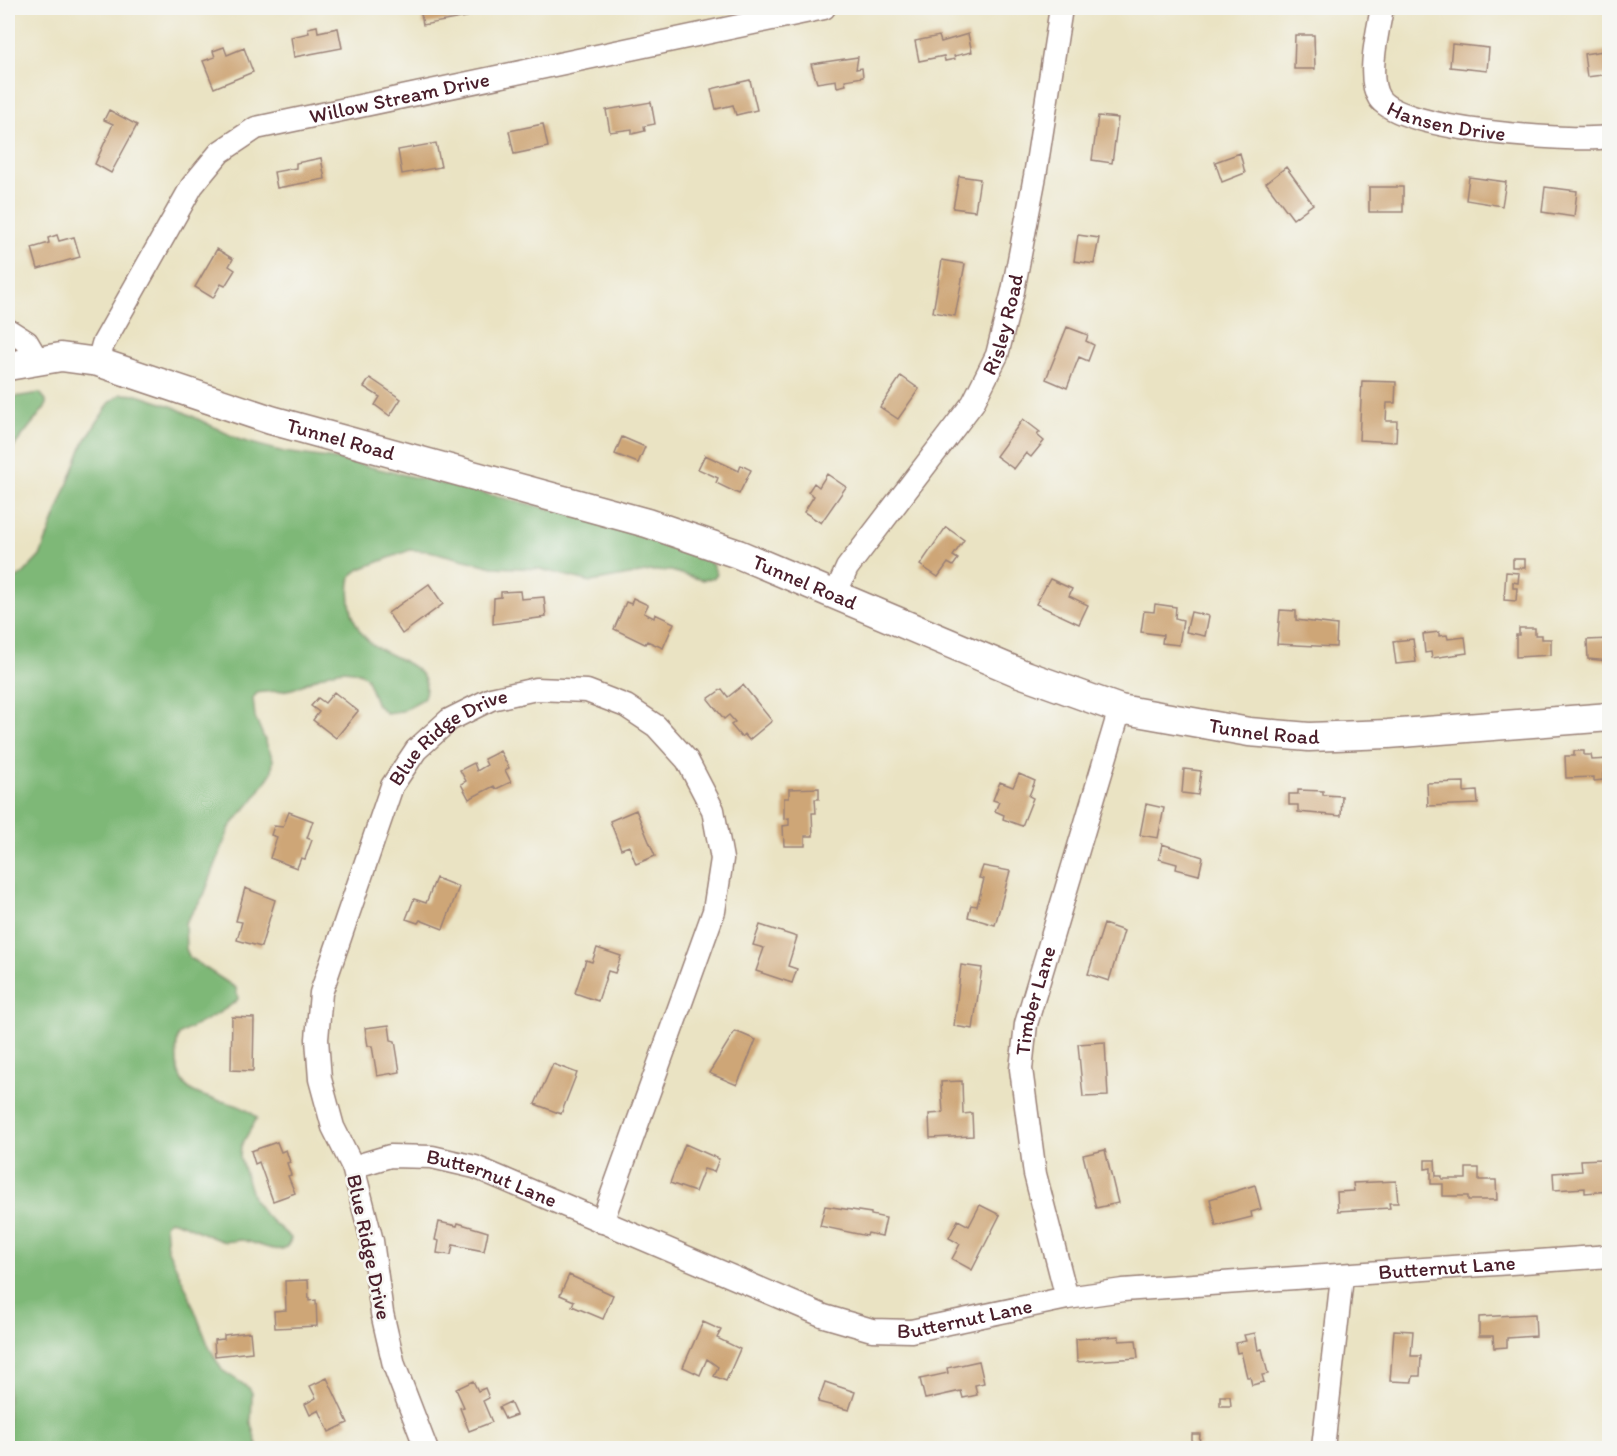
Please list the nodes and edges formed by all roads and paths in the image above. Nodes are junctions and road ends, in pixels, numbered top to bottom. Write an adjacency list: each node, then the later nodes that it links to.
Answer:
1 (824, 8): 4 (street, Willow Stream Drive)
2 (1061, 8): 10 (street, Risley Road)
3 (1382, 8): 5 (street, Hansen Drive)
4 (798, 10): 8 (street, Willow Stream Drive)
5 (1610, 137)
6 (8, 330): 7 (street)
7 (37, 359): 8 (main road, Tunnel Road); 9 (main road, Tunnel Road)
8 (98, 362): 10 (main road, Tunnel Road)
9 (8, 366)
10 (834, 596): 11 (main road, Tunnel Road)
11 (1120, 709): 12 (main road, Tunnel Road); 17 (street, Timber Lane)
12 (1610, 717)
13 (353, 1167): 14 (street, Butternut Lane); 14 (street, Blue Ridge Drive); 18 (street, Blue Ridge Drive)
14 (602, 1222): 17 (street, Butternut Lane)
15 (1610, 1256): 16 (street, Butternut Lane)
16 (1342, 1277): 17 (street, Butternut Lane); 19 (street)
17 (1067, 1299)
18 (426, 1449)
19 (1323, 1449)

